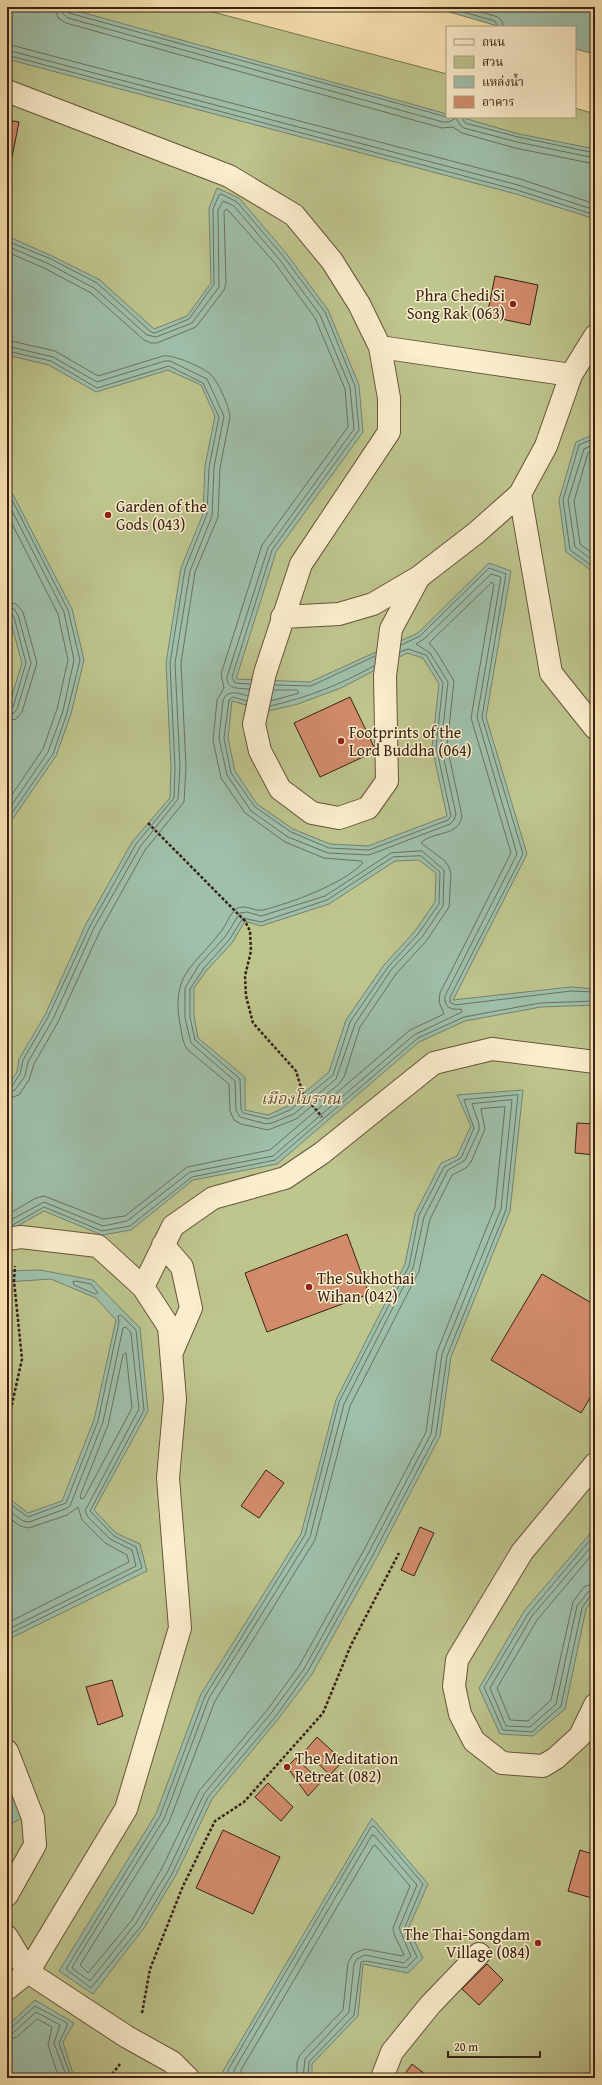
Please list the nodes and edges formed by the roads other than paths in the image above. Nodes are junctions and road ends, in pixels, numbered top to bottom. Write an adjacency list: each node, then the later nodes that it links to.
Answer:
1 (7, 91): 3 (lane)
2 (595, 336): 4 (lane)
3 (380, 347): 4 (lane); 7 (lane)
4 (571, 375): 5 (lane)
5 (520, 494): 6 (lane); 8 (lane)
6 (419, 577): 7 (lane); 7 (lane)
7 (282, 617)
8 (595, 728)
9 (595, 1062): 11 (lane)
10 (7, 1239): 12 (lane)
11 (163, 1245): 12 (lane); 13 (lane)
12 (143, 1287): 13 (lane)
13 (171, 1354): 20 (lane)
14 (595, 1464): 15 (lane)
15 (595, 1705)
16 (7, 1751): 17 (lane)
17 (7, 1895)
18 (7, 1937): 20 (lane)
19 (479, 1954): 23 (lane)
20 (28, 1972): 21 (lane); 22 (lane)
21 (7, 1989)
22 (188, 2078)
23 (382, 2078)

